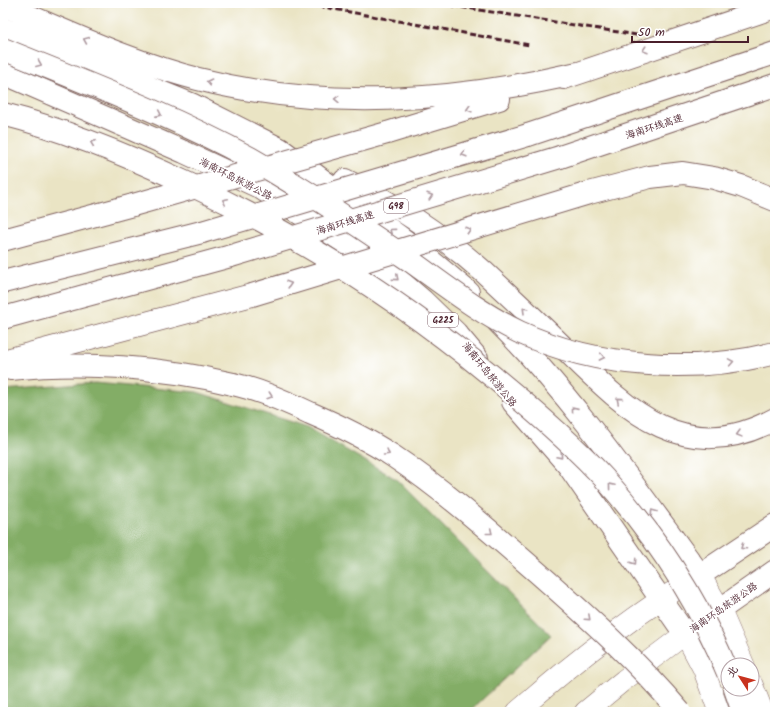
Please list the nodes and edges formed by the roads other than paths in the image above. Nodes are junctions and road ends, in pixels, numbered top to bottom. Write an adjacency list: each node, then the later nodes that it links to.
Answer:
1 (3, 5): 7 (highway, one-way to 1)
2 (775, 7): 7 (highway, one-way to 7)
3 (3, 28): 11 (highway)
4 (3, 49): 17 (highway, one-way to 17, bridge)
5 (775, 53): 15 (highway, one-way to 15, bridge)
6 (3, 73): 13 (highway, 海南环岛旅游公路 / G225)
7 (578, 73): 14 (highway, one-way to 14, bridge)
8 (775, 85): 16 (highway, 海南环线高速 / G98, one-way to 8, bridge)
9 (3, 90): 13 (highway)
10 (3, 114): 27 (highway, one-way to 10, bridge)
11 (280, 149): 20 (highway, one-way to 11); 23 (highway, one-way to 11)
12 (775, 200): 18 (highway, one-way to 12, bridge)
13 (312, 221): 24 (highway, 海南环岛旅游公路 / G225, one-way to 24)
14 (3, 240)
15 (3, 282)
16 (3, 318)
17 (775, 353)
18 (3, 361)
19 (3, 370): 33 (highway, one-way to 33, bridge)
20 (775, 419)
21 (775, 525): 23 (highway, one-way to 23)
22 (775, 571): 25 (highway, 海南环岛旅游公路)
23 (700, 575): 24 (main road); 25 (main road)
24 (660, 599): 26 (highway, 海南环岛旅游公路 / G225); 31 (main road)
25 (720, 610): 26 (highway, 海南环岛旅游公路); 28 (main road)
26 (685, 634): 32 (main road); 34 (main road)
27 (722, 657)
28 (741, 657)
29 (738, 697): 35 (highway)
30 (757, 697): 36 (main road)
31 (517, 712)
32 (585, 712)
33 (680, 712)
34 (719, 712)
35 (743, 712)
36 (763, 712)

